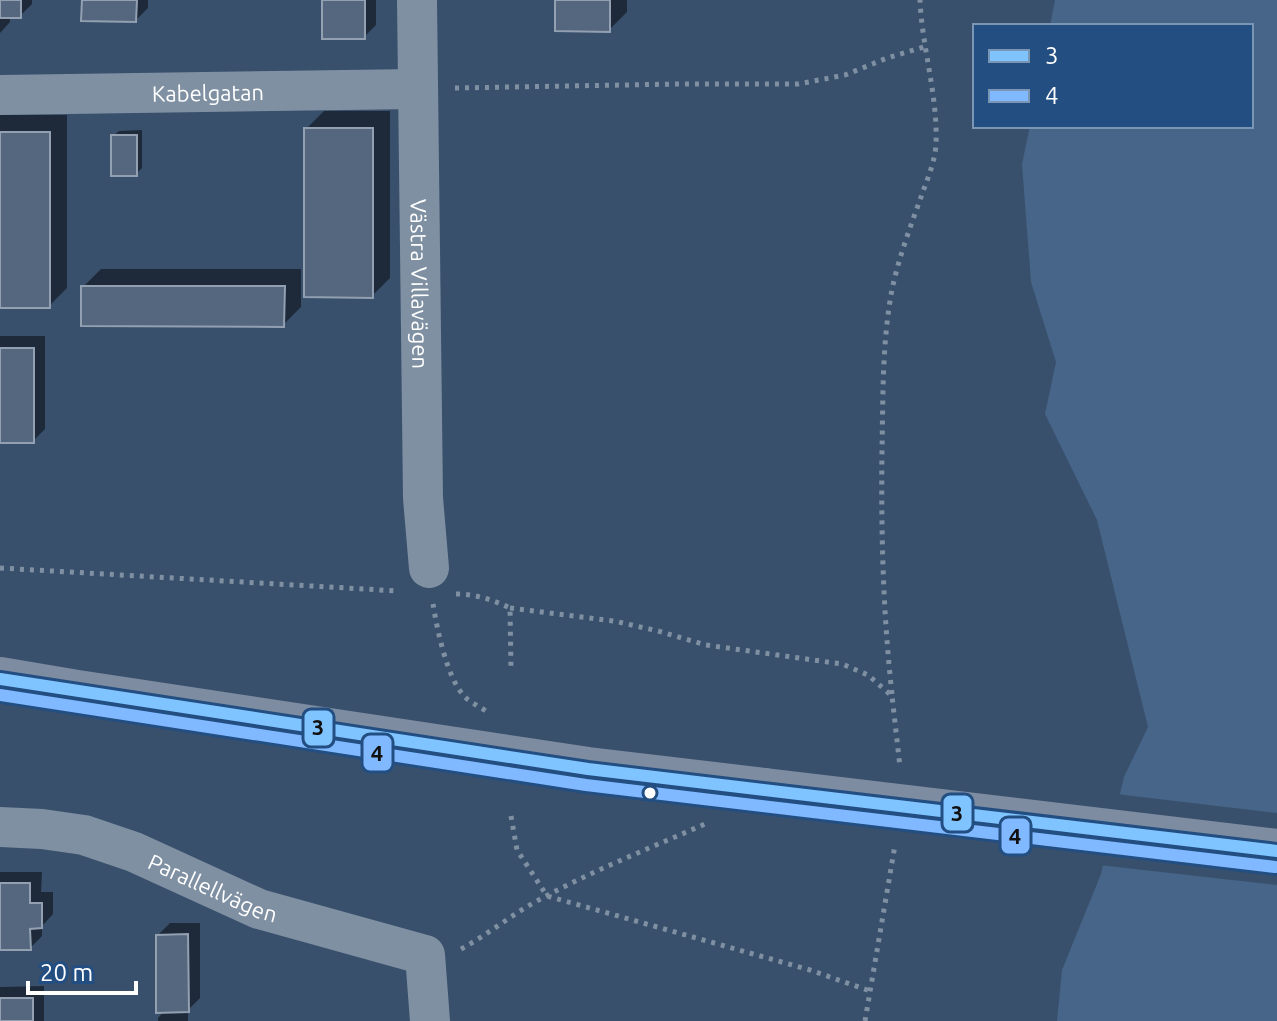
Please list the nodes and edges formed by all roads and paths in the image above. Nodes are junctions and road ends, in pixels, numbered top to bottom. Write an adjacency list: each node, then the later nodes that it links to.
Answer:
1 (417, 0): 4 (street, Västra Villavägen)
2 (920, 0): 3 (path)
3 (924, 47): 4 (path); 13 (path)
4 (417, 89): 5 (street, Kabelgatan); 7 (street, Västra Villavägen)
5 (0, 95)
6 (0, 568): 7 (path)
7 (426, 586): 8 (path); 14 (path)
8 (510, 608): 9 (path); 13 (path)
9 (511, 669)
10 (0, 679): 11 (main road)
11 (77, 692): 12 (main road); 20 (main road, bridge)
12 (0, 696)
13 (892, 696): 15 (path)
14 (487, 711)
15 (901, 770)
16 (511, 816): 21 (path)
17 (712, 821): 21 (path)
18 (0, 827): 22 (street, Parallellvägen)
19 (896, 839): 23 (path)
20 (1277, 851)
21 (547, 896): 22 (path); 23 (path)
22 (425, 955): 24 (street)
23 (870, 991): 25 (path)
24 (430, 1021)
25 (865, 1021)

